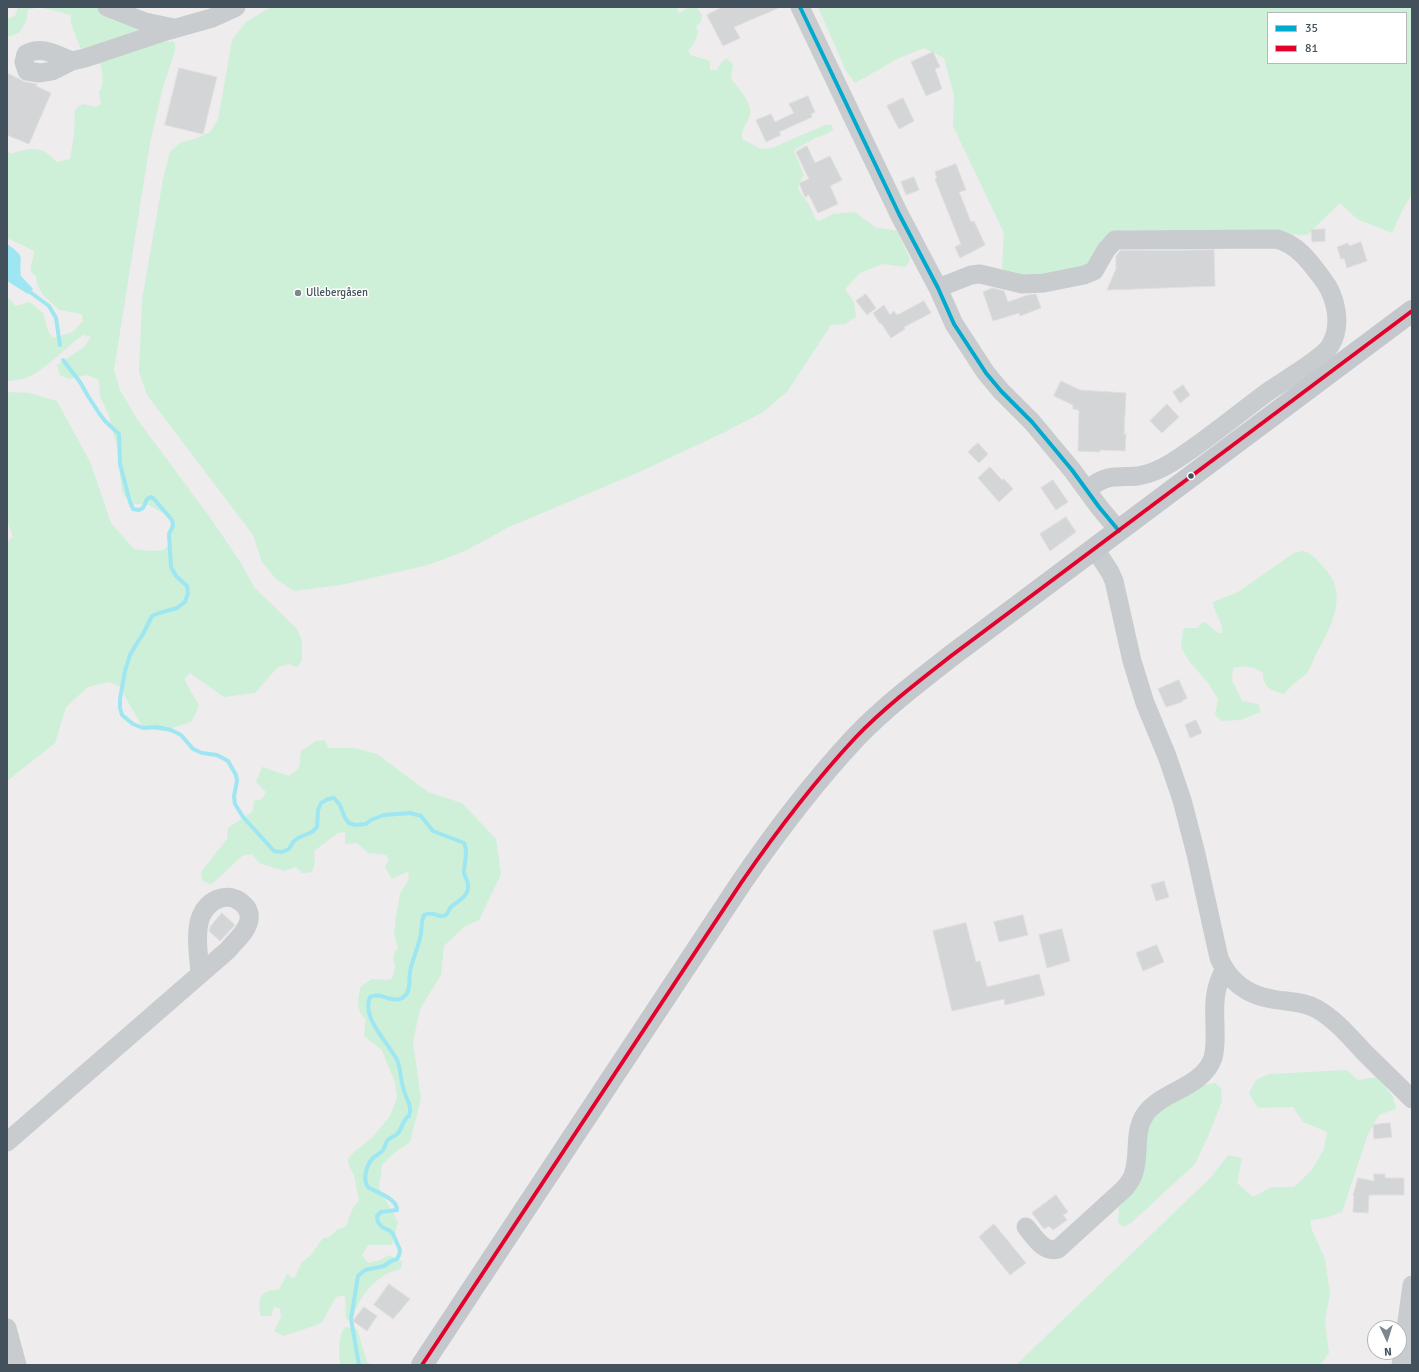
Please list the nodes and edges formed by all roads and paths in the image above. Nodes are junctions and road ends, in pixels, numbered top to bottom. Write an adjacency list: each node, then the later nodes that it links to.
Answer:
1 (107, 7): 4 (street)
2 (236, 7): 4 (street)
3 (800, 7): 6 (street)
4 (176, 29): 5 (street)
5 (72, 61)
6 (938, 288): 8 (street); 8 (street)
7 (1412, 311): 9 (main road)
8 (1086, 490): 9 (street)
9 (1119, 531): 10 (main road)
10 (1095, 549): 11 (street); 19 (main road)
11 (1224, 969): 13 (street); 15 (street)
12 (200, 974): 14 (street)
13 (1412, 1099)
14 (7, 1142)
15 (1026, 1226)
16 (1412, 1285): 20 (street)
17 (7, 1328): 18 (street)
18 (17, 1365)
19 (422, 1365)
20 (1401, 1365)

